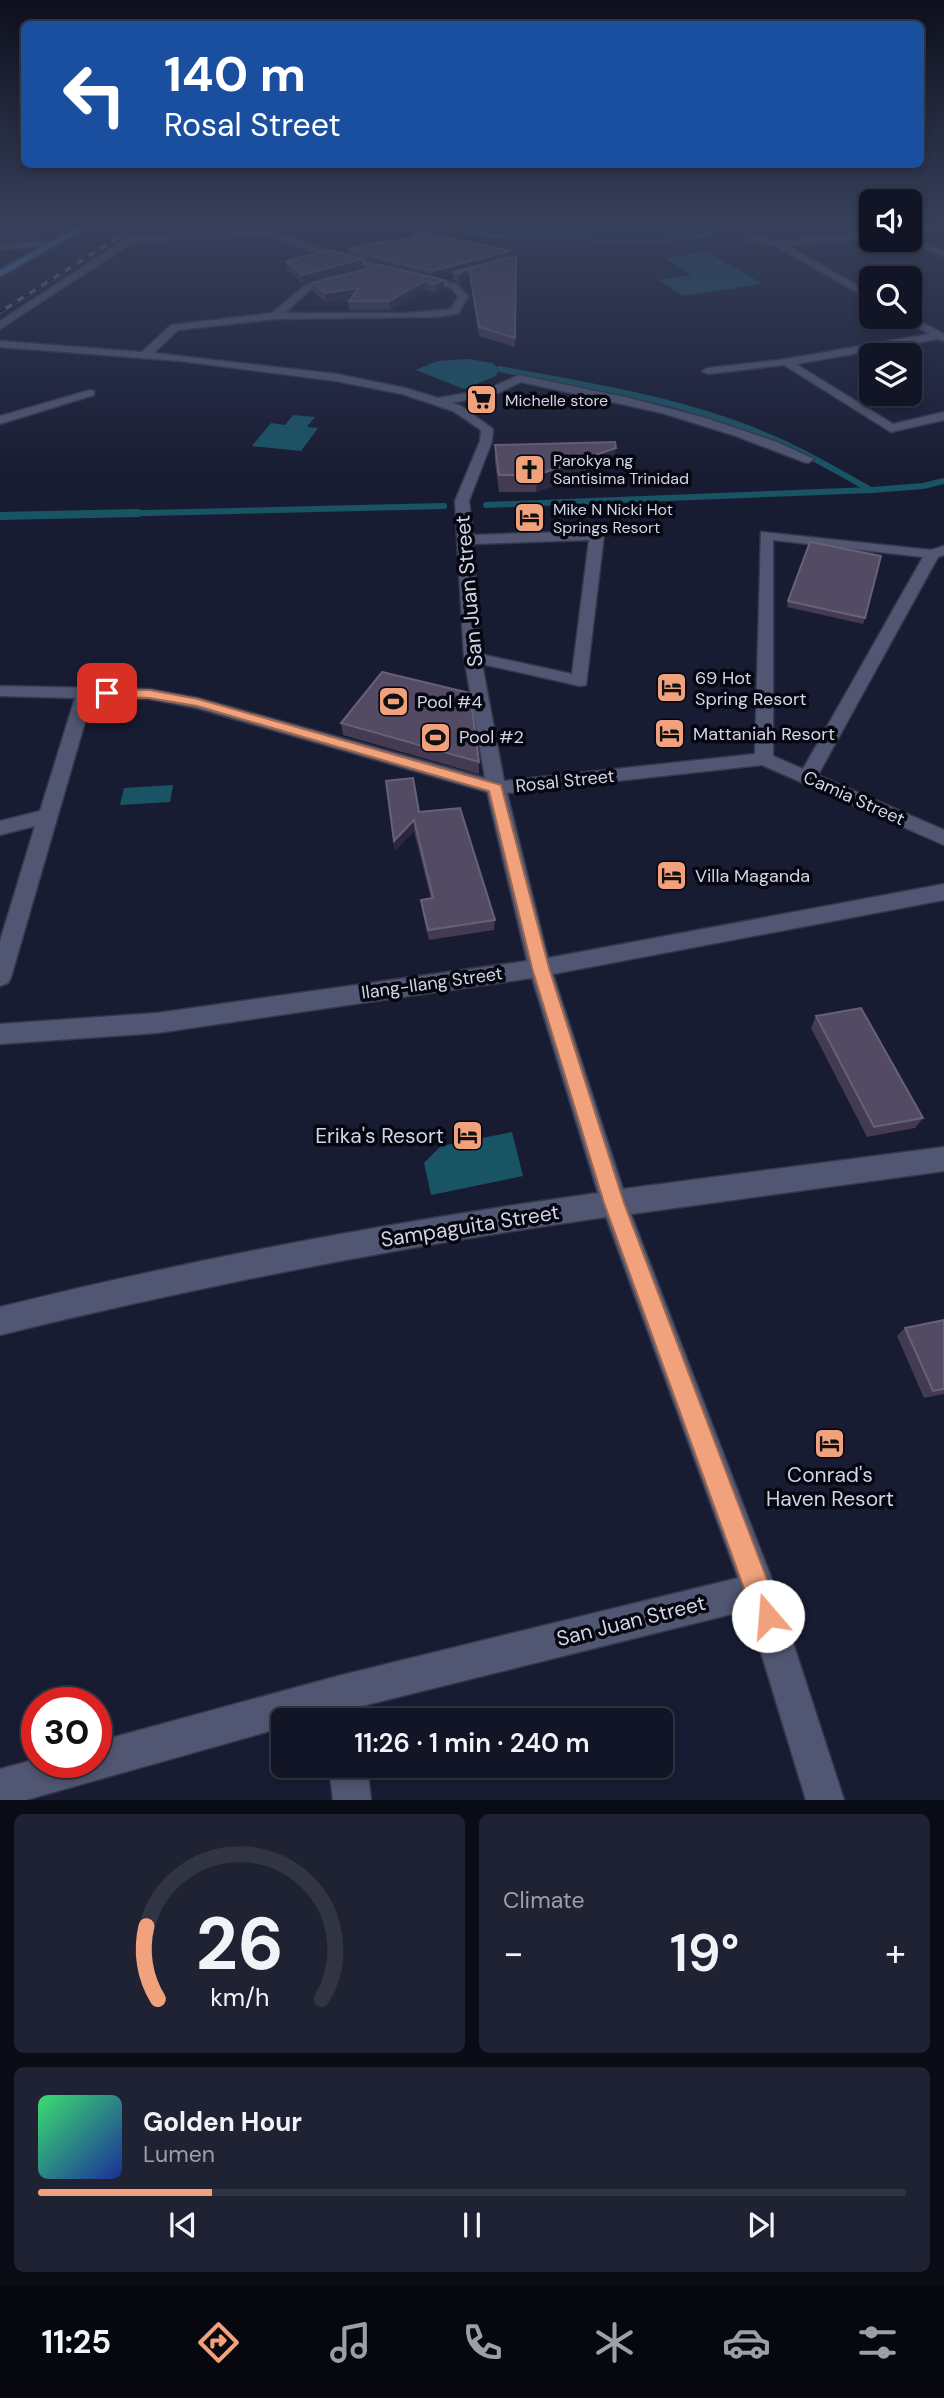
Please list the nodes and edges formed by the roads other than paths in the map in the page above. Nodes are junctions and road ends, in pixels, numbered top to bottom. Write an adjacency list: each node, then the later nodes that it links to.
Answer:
1 (29, 307): 5 (street)
2 (285, 307): 4 (street)
3 (456, 307): 4 (street)
4 (275, 316): 9 (street)
5 (0, 326)
6 (922, 326): 7 (street)
7 (941, 337): 10 (street)
8 (0, 344): 9 (street)
9 (145, 355): 13 (street)
10 (786, 362): 11 (street); 14 (street)
11 (708, 371)
12 (90, 393): 15 (street)
13 (440, 401): 16 (street); 17 (street)
14 (944, 416)
15 (0, 420)
16 (808, 459)
17 (463, 519): 19 (street, San Juan Street); 19 (street)
18 (938, 552): 22 (street); 23 (street)
19 (472, 657): 24 (street, San Juan Street)
20 (0, 691): 21 (street, Rosal Street)
21 (85, 692): 24 (street, Rosal Street); 25 (street)
22 (764, 759): 23 (street, Camia Street); 24 (street, Rosal Street)
23 (808, 777): 27 (street, Camia Street)
24 (496, 788): 29 (street, San Juan Street)
25 (48, 816): 26 (street); 30 (street)
26 (0, 828)
27 (944, 838)
28 (944, 892): 29 (street, Ilang-Ilang Street)
29 (540, 968): 31 (street, Ilang-Ilang Street); 33 (street, San Juan Street)
30 (0, 978)
31 (0, 1034)
32 (944, 1159): 33 (street, Sampaguita Street)
33 (614, 1203): 34 (street, Sampaguita Street); 35 (street, San Juan Street)
34 (0, 1321)
35 (760, 1590): 36 (street, San Juan Street); 42 (street)
36 (340, 1707): 37 (street, San Juan Street)
37 (112, 1758)
38 (36, 1778): 40 (street, San Juan Street)
39 (349, 1778): 41 (street)
40 (0, 1788)
41 (352, 1800)
42 (825, 1800)

